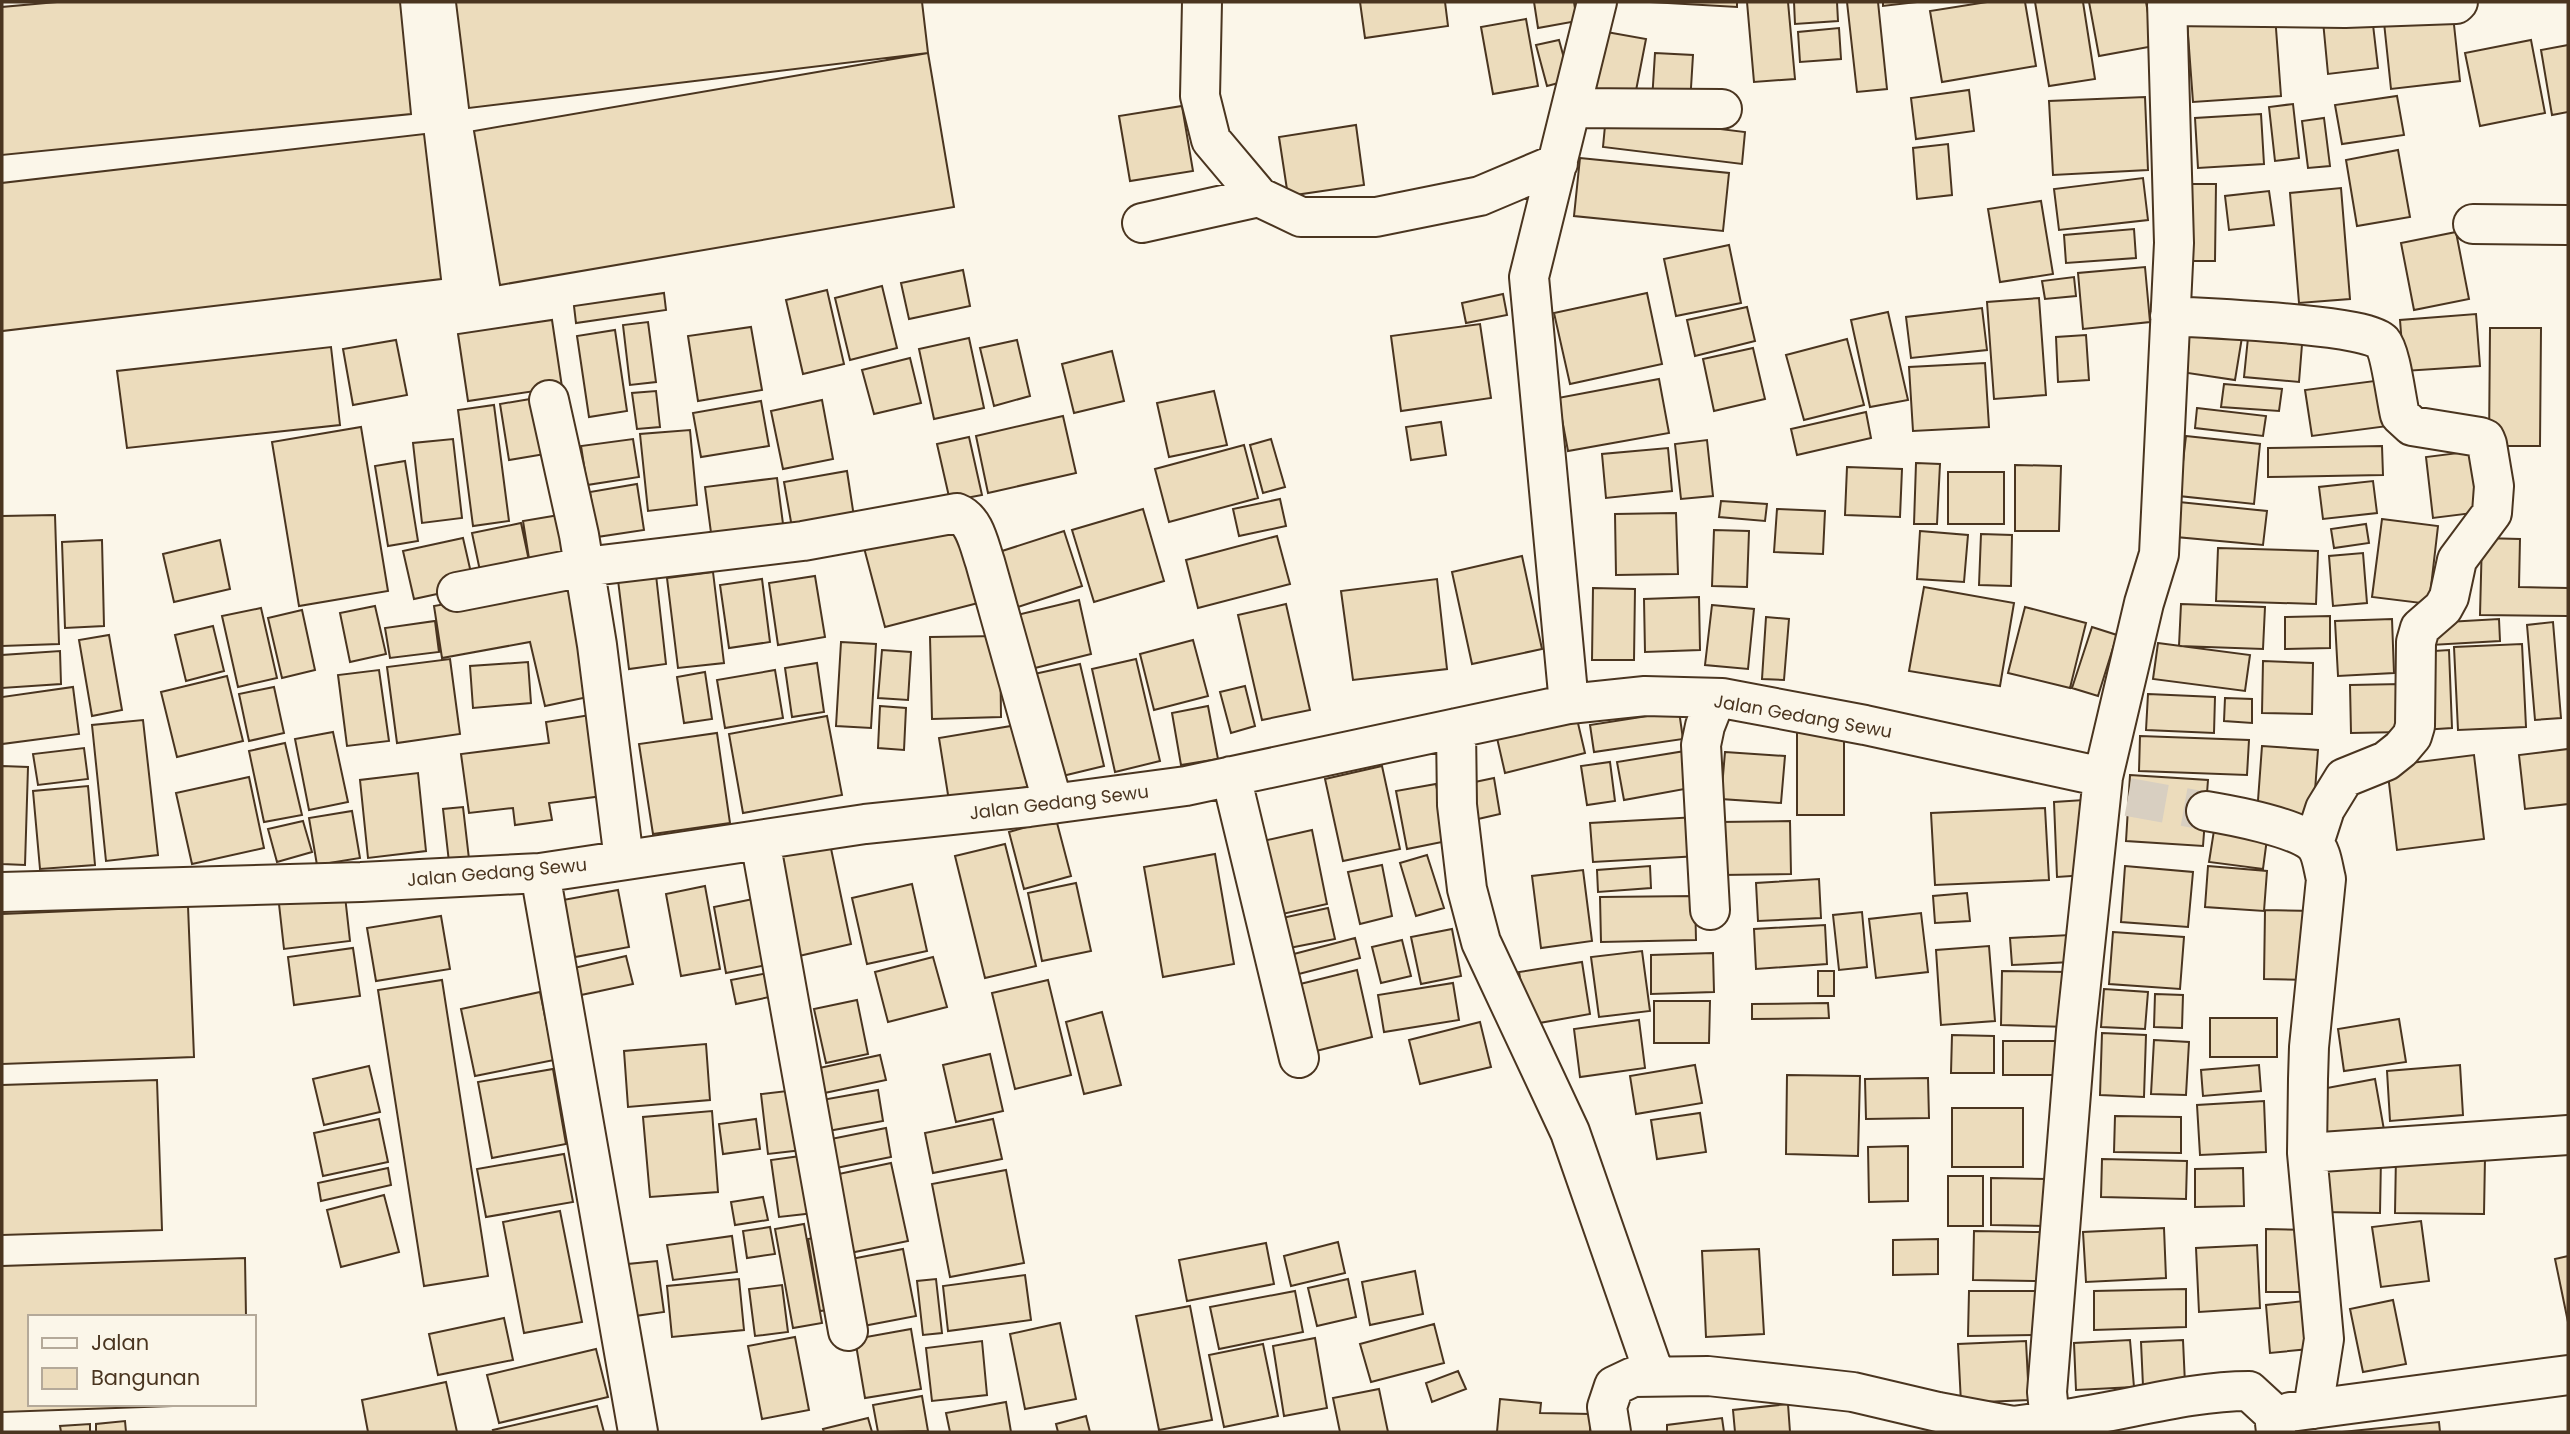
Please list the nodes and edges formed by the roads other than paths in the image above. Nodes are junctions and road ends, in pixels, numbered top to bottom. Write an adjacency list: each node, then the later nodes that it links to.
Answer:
1 (1202, 2): 8 (street)
2 (1597, 2): 5 (street)
3 (2458, 2): 4 (street)
4 (2167, 4): 12 (street)
5 (1571, 108): 6 (street); 7 (street)
6 (1722, 108)
7 (1558, 163): 8 (street); 17 (street)
8 (1259, 197): 9 (street)
9 (1142, 223)
10 (2473, 224): 11 (street)
11 (2568, 225)
12 (2170, 316): 20 (street); 24 (street)
13 (550, 400): 14 (street)
14 (584, 567): 15 (street); 21 (street); 25 (street)
15 (457, 592)
16 (1716, 698): 17 (street, Jalan Gedang Sewu); 20 (street, Jalan Gedang Sewu); 28 (street)
17 (1569, 705): 18 (street, Jalan Gedang Sewu)
18 (1456, 728): 19 (street, Jalan Gedang Sewu); 34 (street)
19 (1231, 776): 21 (street, Jalan Gedang Sewu); 29 (street)
20 (2111, 789): 36 (street)
21 (1053, 804): 23 (street, Jalan Gedang Sewu)
22 (2206, 811): 24 (street)
23 (760, 840): 25 (street, Jalan Gedang Sewu); 32 (street)
24 (2314, 844): 31 (street)
25 (624, 860): 26 (street, Jalan Gedang Sewu)
26 (540, 873): 27 (street, Jalan Gedang Sewu); 38 (street)
27 (2, 892)
28 (1710, 910)
29 (1299, 1058)
30 (2568, 1135): 31 (street)
31 (2306, 1153): 35 (street)
32 (848, 1331)
33 (2568, 1375): 35 (street)
34 (1654, 1377): 36 (street); 39 (street)
35 (2313, 1409): 37 (street)
36 (2050, 1421): 37 (street)
37 (2275, 1423)
38 (638, 1432)
39 (1611, 1432)

